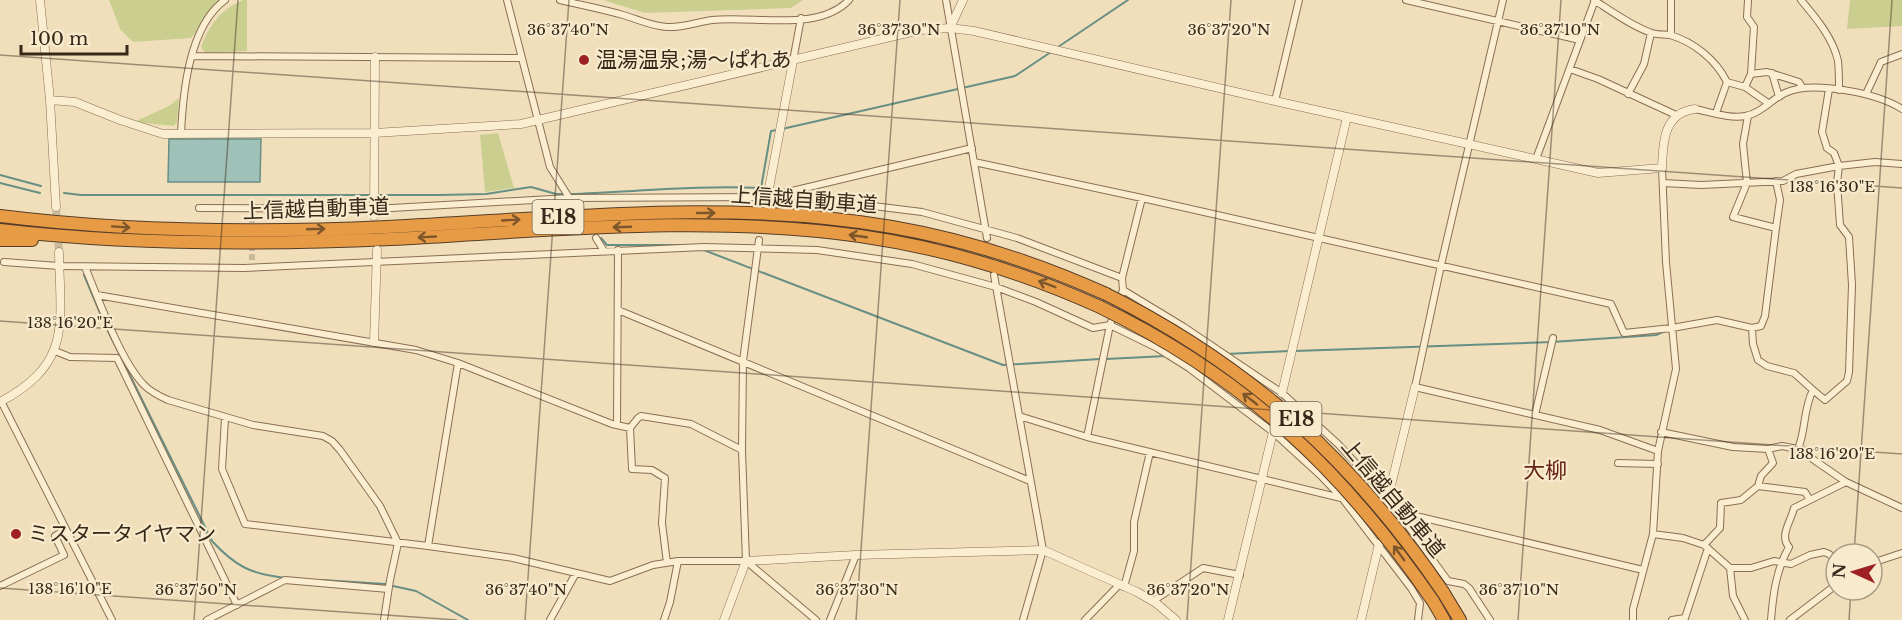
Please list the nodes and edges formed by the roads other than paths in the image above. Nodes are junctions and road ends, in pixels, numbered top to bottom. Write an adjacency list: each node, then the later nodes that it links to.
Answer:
1 (40, 0): 37 (street)
2 (225, 0): 22 (street)
3 (507, 0): 24 (street)
4 (560, 0): 15 (street)
5 (849, 0): 15 (street)
6 (946, 0): 17 (street)
7 (963, 0): 17 (street)
8 (1299, 0): 38 (street)
9 (1406, 0): 16 (street)
10 (1503, 0): 16 (street)
11 (1594, 0): 18 (street); 20 (street)
12 (1671, 0): 19 (street)
13 (1748, 0): 28 (street)
14 (1801, 0): 33 (street)
15 (801, 18): 25 (street)
16 (1498, 20): 20 (street); 49 (street)
17 (950, 28): 25 (street); 38 (street); 50 (street)
18 (1651, 33): 19 (street); 34 (street)
19 (1671, 35): 29 (street)
20 (1580, 40): 26 (street)
21 (1902, 54): 35 (street)
22 (193, 56): 23 (street); 47 (street)
23 (375, 57): 24 (street); 48 (street)
24 (522, 58): 46 (street)
25 (793, 61): 46 (street); 62 (street)
26 (1570, 69): 34 (street); 51 (street)
27 (1772, 73): 28 (street); 31 (street); 36 (street)
28 (1751, 74): 30 (street)
29 (1727, 82): 30 (street); 42 (street)
30 (1745, 87): 39 (street)
31 (1802, 87): 32 (street); 36 (street)
32 (1829, 89): 33 (street); 54 (street)
33 (1839, 90): 35 (street)
34 (1628, 94): 43 (street)
35 (1866, 94): 41 (street)
36 (1779, 97): 39 (street)
37 (50, 100): 47 (street); 63 (street)
38 (1275, 101): 45 (street)
39 (1768, 103): 44 (street)
40 (1695, 108): 42 (street); 43 (street)
41 (1902, 109)
42 (1716, 112): 44 (street)
43 (1676, 115): 55 (street)
44 (1748, 116): 58 (street)
45 (1347, 117): 49 (street); 71 (street)
46 (538, 118): 48 (street); 60 (street)
47 (181, 133): 48 (street)
48 (374, 133): 66 (street)
49 (1470, 144): 51 (street); 84 (street)
50 (972, 148): 52 (street); 59 (street)
51 (1536, 159): 55 (street)
52 (974, 162): 61 (street); 69 (street)
53 (1902, 164): 54 (street)
54 (1839, 166): 56 (street); 102 (street)
55 (1662, 168): 57 (street)
56 (1776, 181): 58 (street); 68 (street)
57 (1663, 183): 58 (street); 94 (street)
58 (1747, 183): 68 (street)
59 (782, 195): 62 (street); 69 (street)
60 (569, 198): 62 (street); 64 (street); 66 (street)
61 (1142, 198): 71 (street); 88 (street)
62 (767, 201)
63 (56, 207)
64 (575, 207)
65 (199, 208): 66 (street)
66 (374, 213)
67 (0, 215): 169 (highway, 上信越自動車道 / E18, one-way to 169, bridge)
68 (1776, 228): 95 (street)
69 (985, 229): 73 (street); 88 (street)
70 (0, 230): 76 (highway, 上信越自動車道 / E18)
71 (1318, 237): 84 (street); 103 (street)
72 (596, 238): 80 (street)
73 (987, 238)
74 (0, 240): 76 (highway)
75 (759, 240): 77 (street)
76 (145, 241): 168 (highway, 上信越自動車道 / E18, one-way to 76, bridge)
77 (758, 248): 79 (street); 89 (street); 99 (street)
78 (377, 250): 82 (street)
79 (618, 250): 80 (street); 92 (street)
80 (604, 251): 82 (street)
81 (59, 252): 85 (street)
82 (376, 261): 86 (street); 97 (street)
83 (4, 262): 85 (street)
84 (1441, 265): 94 (street); 101 (street)
85 (59, 266): 86 (street); 98 (street)
86 (85, 267): 91 (street)
87 (994, 275): 89 (street)
88 (1122, 278): 90 (street)
89 (996, 287): 93 (street); 105 (street)
90 (1123, 290): 93 (street); 103 (street)
91 (97, 295): 97 (street); 107 (street)
92 (618, 310): 99 (street); 108 (street)
93 (1110, 325): 110 (street); 112 (street)
94 (1672, 328): 95 (street); 111 (street)
95 (1752, 328): 102 (street)
96 (1553, 338): 106 (street)
97 (374, 342): 100 (street)
98 (55, 351): 104 (street); 153 (street)
99 (743, 361): 115 (street); 121 (street)
100 (458, 363): 108 (street); 133 (street)
101 (1415, 387): 106 (street); 125 (street)
102 (1813, 390): 114 (street)
103 (1282, 393): 125 (street)
104 (0, 401): 129 (street)
105 (1019, 416): 112 (street); 121 (street)
106 (1535, 416): 116 (street)
107 (225, 418): 131 (street); 131 (street)
108 (618, 425): 109 (street)
109 (630, 428): 115 (street); 142 (street)
110 (1273, 432): 120 (street); 124 (street)
111 (1661, 432): 113 (street); 116 (street)
112 (1087, 436): 117 (street)
113 (1768, 449): 114 (street); 123 (street)
114 (1798, 449): 122 (street)
115 (742, 450): 141 (street)
116 (1658, 451): 119 (street)
117 (1149, 452): 120 (street); 149 (street)
118 (1618, 463): 119 (street)
119 (1658, 464): 130 (street)
120 (1262, 480): 124 (street); 147 (street)
121 (1030, 481): 135 (street)
122 (1846, 482): 126 (street); 127 (street)
123 (1758, 486): 126 (street); 134 (street)
124 (1341, 498): 132 (street)
125 (1388, 498): 128 (street)
126 (1810, 500): 143 (street)
127 (1902, 508)
128 (1398, 512): 145 (street); 170 (street)
129 (66, 530): 148 (street); 154 (street)
130 (1653, 534): 134 (street); 145 (street)
131 (398, 543): 133 (street); 150 (street)
132 (1378, 544): 166 (street); 167 (street)
133 (428, 546): 146 (street)
134 (1706, 547): 144 (street); 172 (street)
135 (1043, 550): 138 (street); 149 (street); 162 (street)
136 (1824, 552): 143 (street)
137 (1902, 553): 139 (street)
138 (856, 555): 141 (street); 161 (street)
139 (1884, 559)
140 (678, 561): 141 (street); 142 (street); 158 (street)
141 (746, 561): 159 (street); 160 (street)
142 (667, 562): 146 (street)
143 (1783, 562): 144 (street); 174 (street)
144 (1730, 568): 173 (street)
145 (1643, 570): 171 (street)
146 (576, 573): 157 (street)
147 (1240, 575): 152 (street); 165 (street)
148 (0, 586)
149 (1122, 586): 152 (street); 163 (street)
150 (388, 589): 153 (street); 156 (street)
151 (1824, 594): 175 (street)
152 (1153, 601): 164 (street)
153 (237, 605): 155 (street)
154 (112, 620)
155 (207, 620)
156 (384, 620)
157 (550, 620)
158 (664, 620)
159 (724, 620)
160 (816, 620)
161 (830, 620)
162 (1023, 620)
163 (1085, 620)
164 (1176, 620)
165 (1228, 620)
166 (1361, 620)
167 (1418, 620)
168 (1444, 620)
169 (1460, 620)
170 (1490, 620)
171 (1633, 620)
172 (1672, 620)
173 (1745, 620)
174 (1772, 620)
175 (1790, 620)

